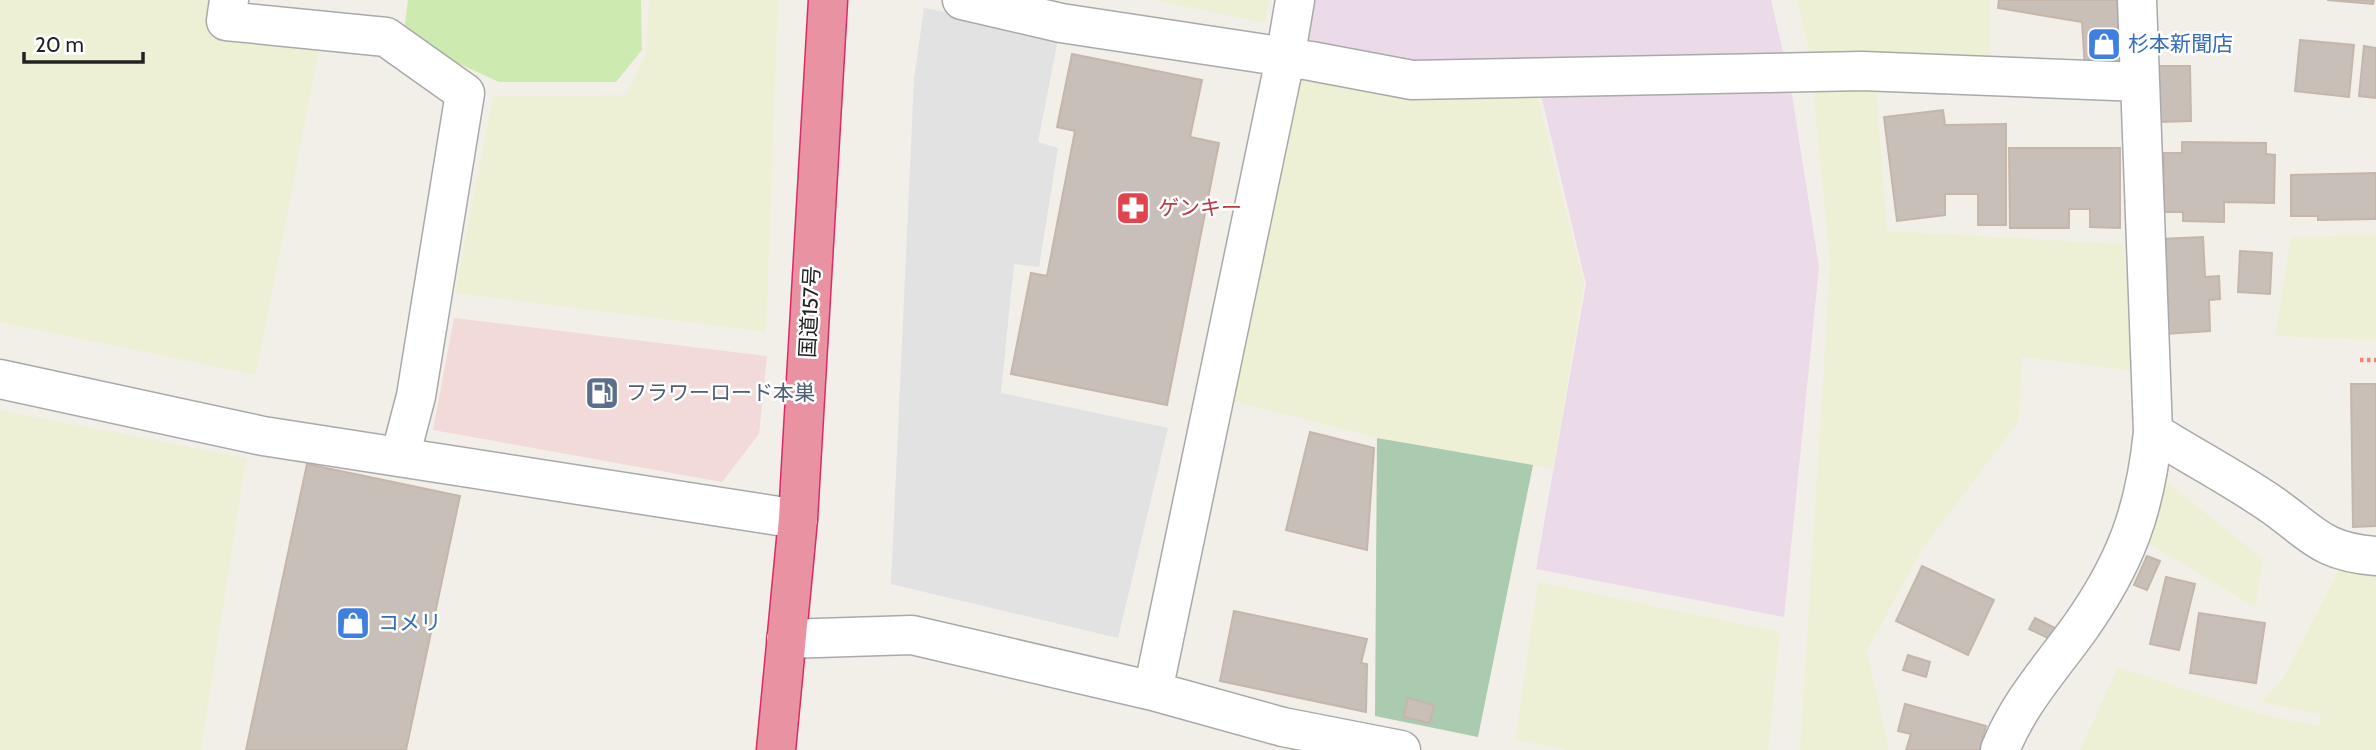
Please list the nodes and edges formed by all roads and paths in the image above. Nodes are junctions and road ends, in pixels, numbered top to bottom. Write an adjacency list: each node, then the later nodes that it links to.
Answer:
1 (229, 0): 12 (street)
2 (828, 0): 13 (highway, 国道157号)
3 (962, 0): 6 (street)
4 (1294, 0): 6 (street)
5 (2137, 0): 7 (street)
6 (1285, 59): 7 (street); 16 (street)
7 (2140, 82): 11 (street)
8 (2360, 360): 9 (path)
9 (2376, 360)
10 (0, 379): 12 (street)
11 (2153, 432): 14 (street); 20 (street)
12 (400, 457): 13 (street)
13 (798, 519): 15 (highway, 国道157号)
14 (2376, 556)
15 (786, 639): 16 (street); 18 (highway, 国道157号)
16 (1153, 691): 17 (street)
17 (1282, 738): 19 (street)
18 (776, 750)
19 (1401, 750)
20 (2000, 750)

